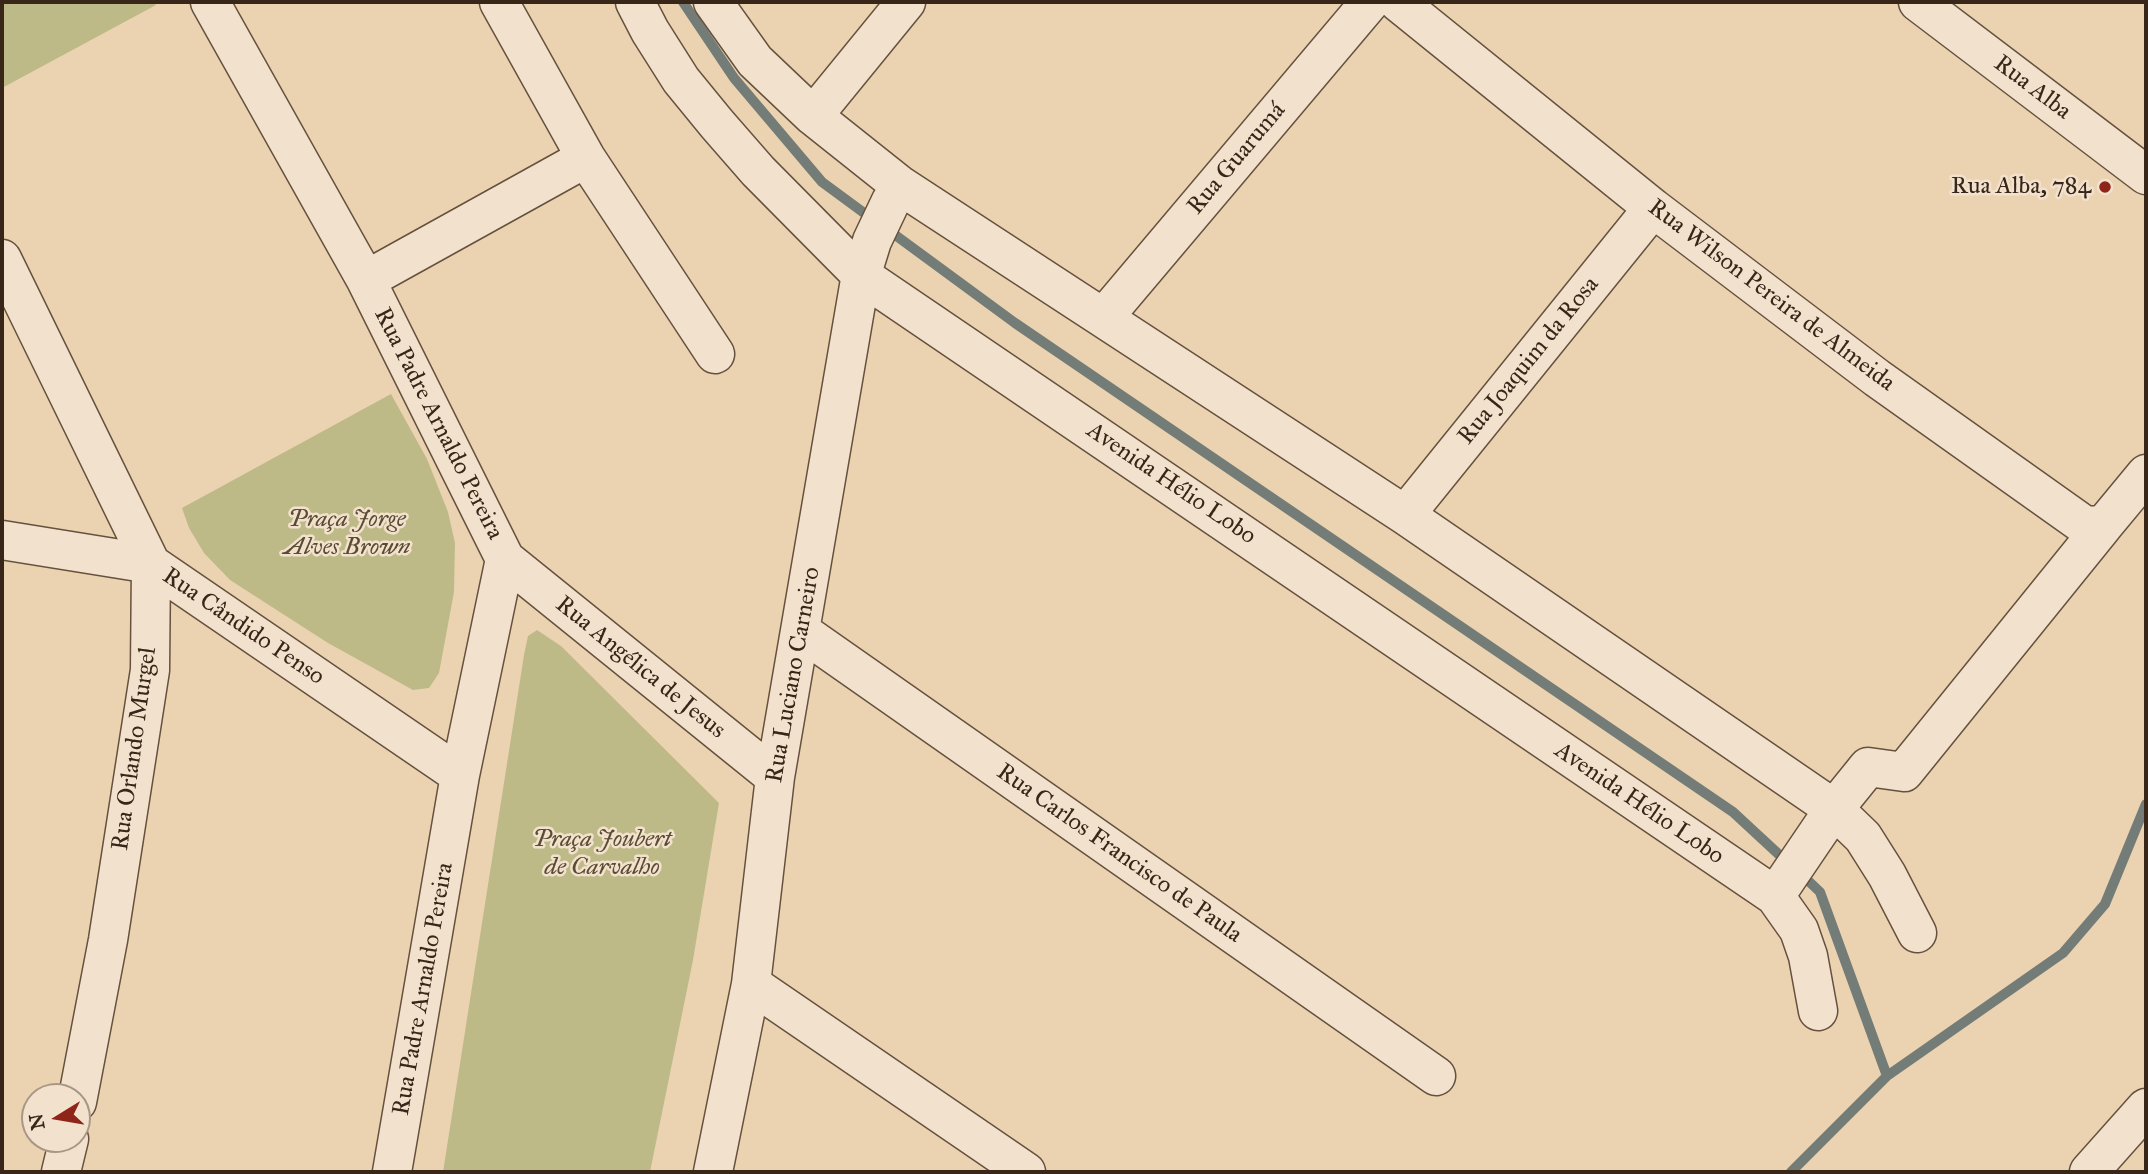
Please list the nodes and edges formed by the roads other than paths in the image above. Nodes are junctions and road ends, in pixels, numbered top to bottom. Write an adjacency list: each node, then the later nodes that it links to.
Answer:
1 (210, 2): 16 (street, Rua Padre Arnaldo Pereira)
2 (499, 2): 10 (street)
3 (635, 2): 15 (street, Avenida Hélio Lobo)
4 (713, 2): 9 (street)
5 (906, 2): 9 (street)
6 (1370, 2): 17 (street, Rua Guarumá)
7 (1398, 2): 13 (street, Rua Wilson Pereira de Almeida)
8 (1918, 2): 11 (street, Rua Alba)
9 (813, 116): 12 (street)
10 (586, 158): 16 (street); 18 (street)
11 (2146, 175)
12 (896, 194): 15 (street, Rua Luciano Carneiro); 17 (street)
13 (1653, 208): 20 (street, Rua Joaquim da Rosa); 21 (street, Rua Wilson Pereira de Almeida)
14 (2, 259): 24 (street, Rua Orlando Murgel)
15 (867, 259): 25 (street, Rua Luciano Carneiro); 29 (street, Avenida Hélio Lobo)
16 (366, 280): 23 (street, Rua Padre Arnaldo Pereira)
17 (1104, 317): 20 (street)
18 (715, 354)
19 (2146, 474): 21 (street)
20 (1405, 515): 28 (street)
21 (2103, 526): 28 (street)
22 (2, 540): 24 (street, Rua Cândido Penso)
23 (505, 559): 26 (street, Rua Padre Arnaldo Pereira); 27 (street, Rua Angélica de Jesus)
24 (151, 564): 26 (street, Rua Cândido Penso); 34 (street, Rua Orlando Murgel)
25 (802, 632): 27 (street, Rua Luciano Carneiro); 33 (street, Rua Carlos Francisco de Paula)
26 (460, 775): 38 (street, Rua Padre Arnaldo Pereira)
27 (775, 777): 31 (street, Rua Luciano Carneiro)
28 (1828, 819): 29 (street); 30 (street)
29 (1781, 887): 32 (street, Avenida Hélio Lobo)
30 (1917, 933)
31 (751, 984): 39 (street, Rua Luciano Carneiro); 40 (street)
32 (1818, 1011)
33 (1436, 1076)
34 (81, 1083)
35 (2146, 1108): 41 (street)
36 (66, 1153): 37 (street)
37 (61, 1172)
38 (392, 1172)
39 (713, 1172)
40 (1026, 1172)
41 (2089, 1172)

